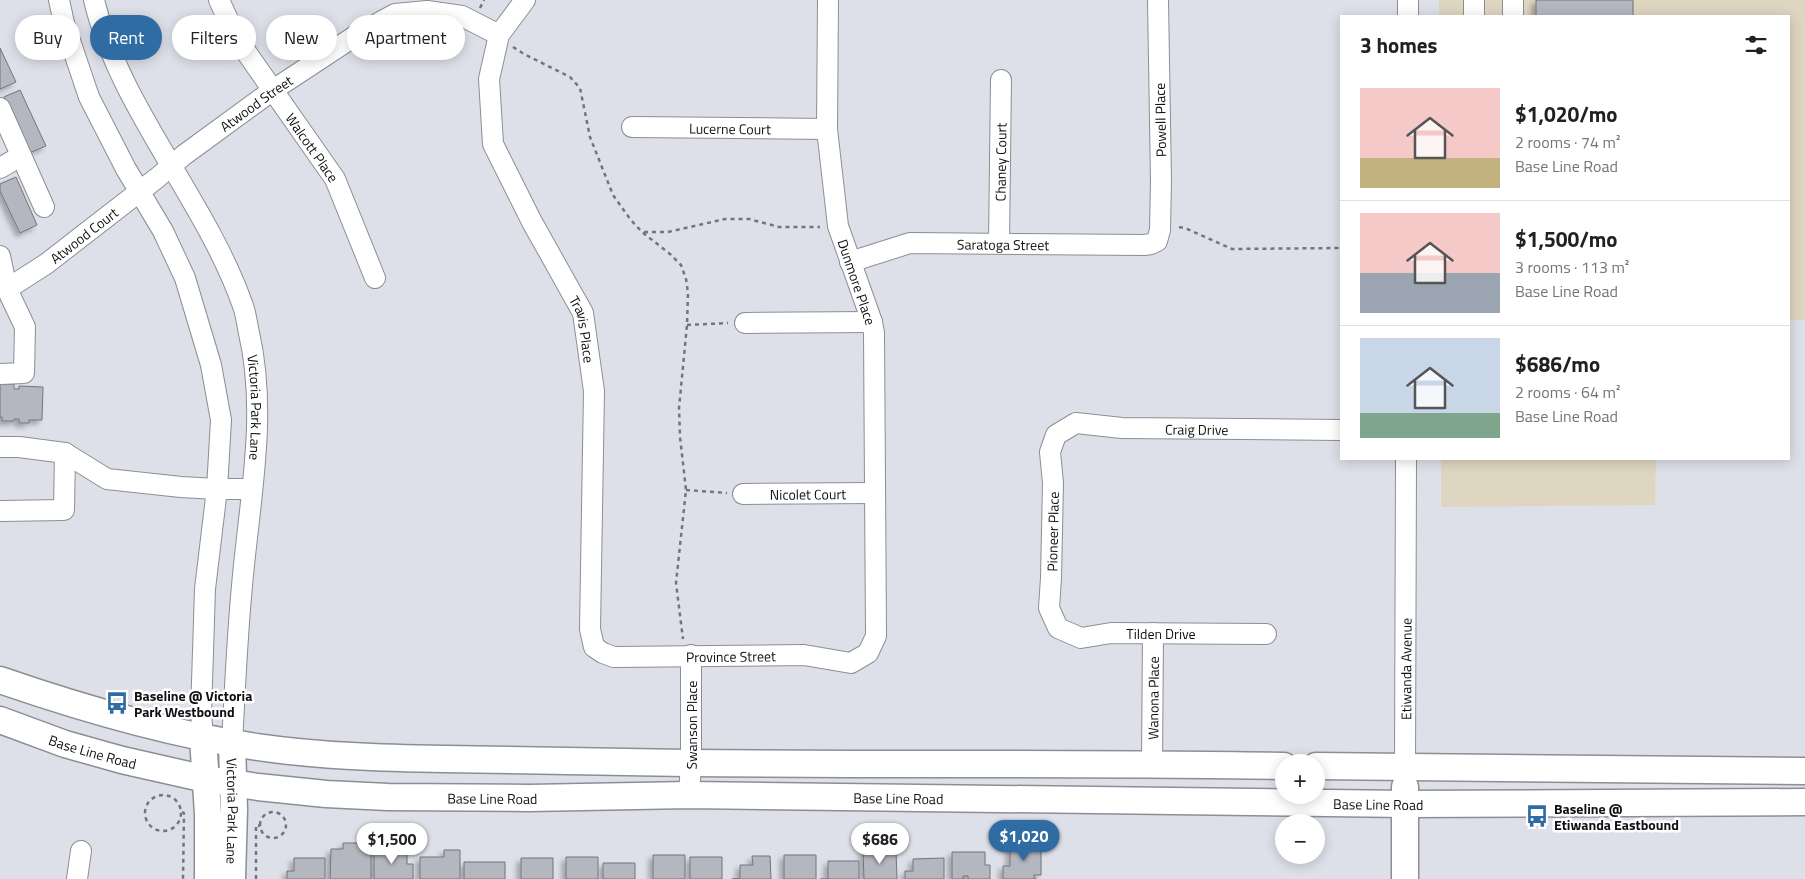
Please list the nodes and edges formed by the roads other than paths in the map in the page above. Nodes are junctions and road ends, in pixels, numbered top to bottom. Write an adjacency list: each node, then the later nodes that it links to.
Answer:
1 (60, 0): 23 (street, Victoria Park Lane)
2 (94, 0): 22 (street, Victoria Park Lane)
3 (219, 0): 16 (street, Walcott Place)
4 (526, 0): 14 (street)
5 (828, 0): 19 (street, Dunmore Place)
6 (1158, 0): 25 (street, Powell Place)
7 (1408, 0): 11 (street)
8 (1474, 0): 12 (street)
9 (1512, 0): 13 (street)
10 (394, 7): 14 (street, Atwood Street); 16 (street, Atwood Street)
11 (1408, 15)
12 (1474, 15)
13 (1513, 15)
14 (498, 35): 47 (street, Travis Place)
15 (1001, 80): 26 (street, Chaney Court)
16 (273, 90): 22 (street, Atwood Street); 29 (street, Walcott Place)
17 (0, 108): 20 (street)
18 (632, 128): 19 (street, Lucerne Court)
19 (827, 129): 28 (street, Dunmore Place)
20 (21, 156): 21 (street); 24 (street)
21 (0, 168)
22 (164, 172): 23 (street, Atwood Court); 39 (street, Victoria Park Lane)
23 (140, 191): 30 (street, Atwood Court); 40 (street, Victoria Park Lane)
24 (44, 207)
25 (1157, 240): 26 (street, Saratoga Street)
26 (999, 243): 28 (street, Saratoga Street)
27 (0, 256): 30 (street)
28 (850, 262): 32 (street, Dunmore Place)
29 (375, 278)
30 (4, 286): 33 (street)
31 (745, 322): 32 (street)
32 (872, 322): 41 (street, Dunmore Place)
33 (0, 374)
34 (1340, 430): 35 (street, Craig Drive)
35 (1056, 435): 44 (street, Pioneer Place)
36 (0, 447): 37 (street)
37 (65, 453): 40 (street); 43 (street)
38 (1406, 460): 58 (street, Etiwanda Avenue)
39 (251, 489): 40 (street); 53 (street, Victoria Park Lane)
40 (217, 490): 52 (street, Victoria Park Lane)
41 (874, 493): 42 (street, Nicolet Court); 49 (street, Dunmore Place)
42 (743, 494)
43 (0, 510)
44 (1058, 628): 45 (street, Tilden Drive)
45 (1153, 633): 46 (street, Tilden Drive); 55 (street, Wanona Place)
46 (1266, 634)
47 (594, 646): 48 (street, Province Street)
48 (687, 649): 49 (street, Province Street); 54 (street, Swanson Place)
49 (868, 653)
50 (0, 680): 52 (main road)
51 (0, 720): 60 (main road, Base Line Road)
52 (203, 738): 53 (main road); 60 (main road, Victoria Park Lane)
53 (232, 743): 54 (main road); 61 (main road, Victoria Park Lane)
54 (691, 763): 55 (main road); 62 (street, Swanson Place)
55 (1152, 763): 56 (main road)
56 (1275, 766)
57 (1325, 766): 58 (main road)
58 (1405, 768): 59 (main road); 64 (main road, Etiwanda Avenue)
59 (1805, 771)
60 (206, 779): 61 (main road, Base Line Road); 67 (main road, Victoria Park Lane)
61 (233, 784): 62 (main road, Base Line Road); 68 (main road, Victoria Park Lane)
62 (689, 795): 64 (main road, Base Line Road)
63 (1805, 802): 64 (main road, Base Line Road)
64 (1405, 804): 69 (main road, Etiwanda Avenue)
65 (81, 850): 66 (street)
66 (77, 879)
67 (208, 879)
68 (232, 879)
69 (1405, 879)

